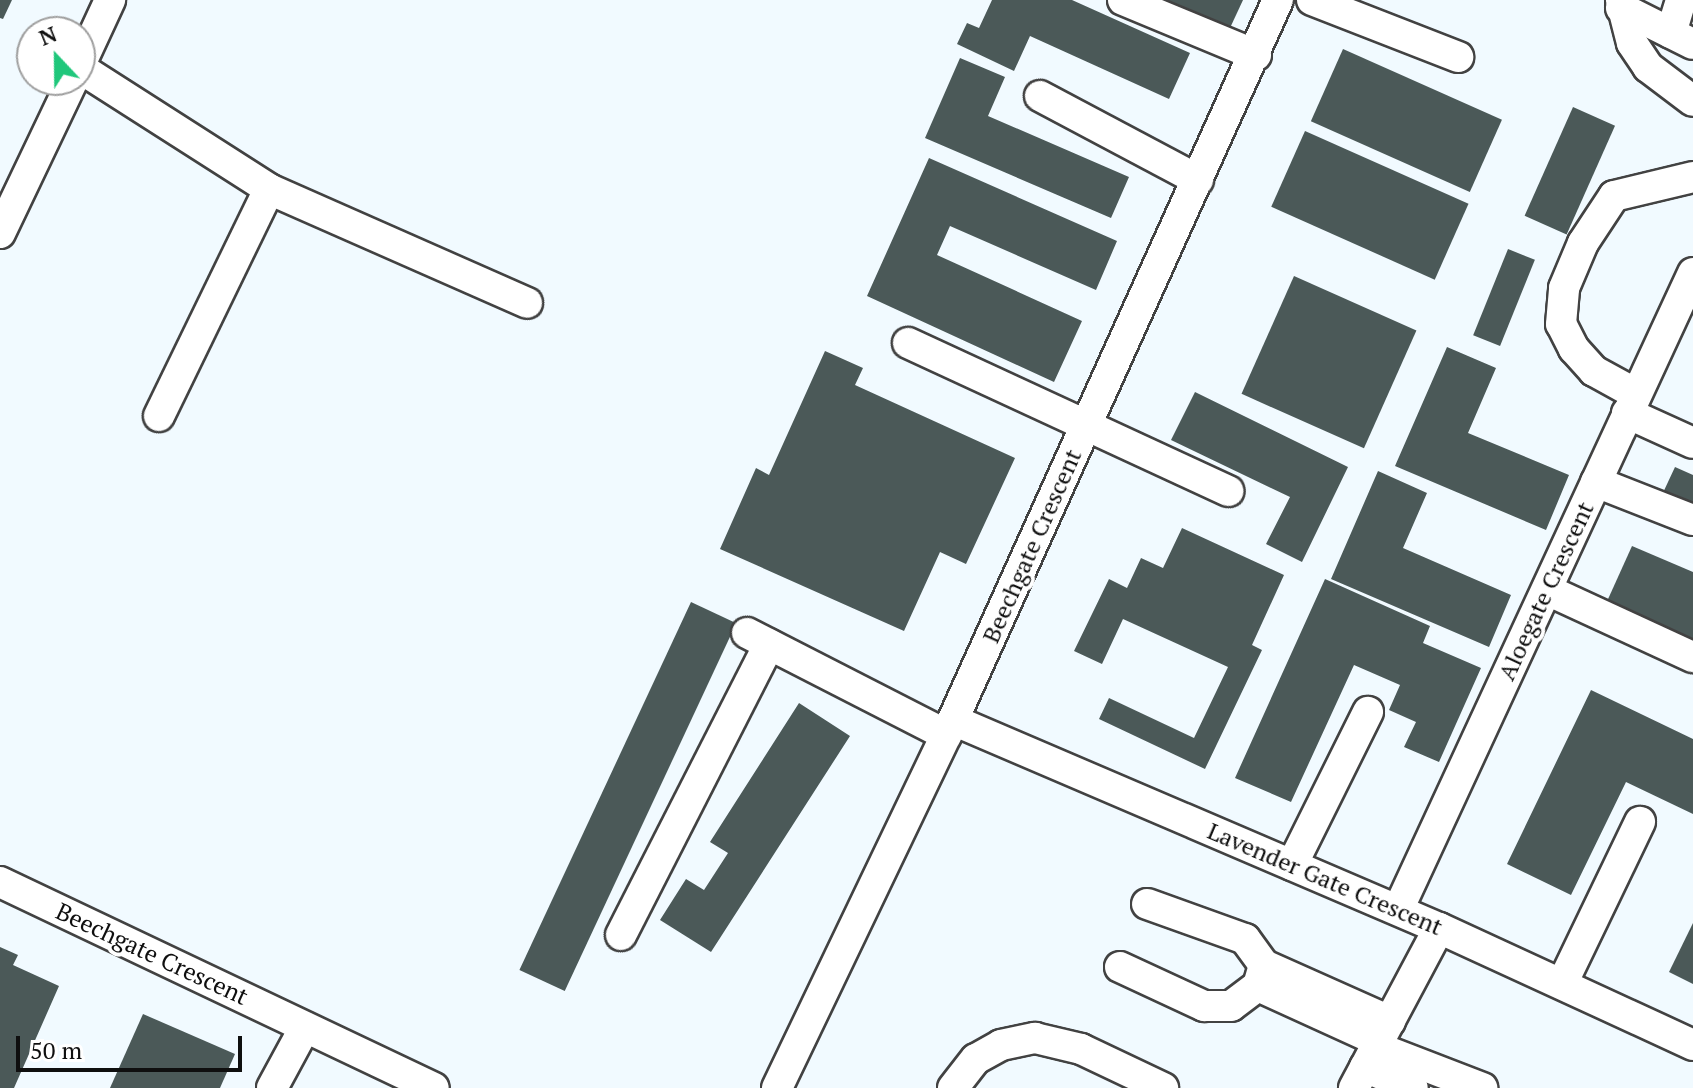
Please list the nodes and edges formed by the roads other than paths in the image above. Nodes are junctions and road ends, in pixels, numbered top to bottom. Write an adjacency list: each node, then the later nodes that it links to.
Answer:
1 (110, 0): 7 (lane)
2 (1123, 0): 9 (lane)
3 (1278, 0): 9 (lane, Beechgate Crescent)
4 (1312, 0): 10 (lane)
5 (1681, 0): 8 (lane)
6 (1621, 4): 8 (lane); 14 (lane)
7 (96, 31)
8 (1682, 38)
9 (1256, 55): 16 (lane, Beechgate Crescent)
10 (1458, 57)
11 (96, 76): 17 (lane)
12 (65, 96): 18 (lane)
13 (1040, 96): 16 (lane)
14 (1693, 101)
15 (1693, 177): 22 (lane)
16 (1198, 180): 24 (lane, Beechgate Crescent)
17 (269, 189): 20 (lane); 23 (lane)
18 (0, 233)
19 (1693, 273): 22 (lane, Aloegate Crescent)
20 (527, 303)
21 (908, 343): 24 (lane)
22 (1631, 403): 25 (lane); 26 (lane, Aloegate Crescent)
23 (159, 416)
24 (1087, 424): 27 (lane); 32 (lane, Beechgate Crescent)
25 (1693, 443)
26 (1596, 482): 28 (lane); 29 (lane, Aloegate Crescent)
27 (1229, 491)
28 (1693, 520)
29 (1547, 590): 30 (lane); 37 (lane, Aloegate Crescent)
30 (1693, 657)
31 (1368, 712): 34 (lane)
32 (950, 728): 34 (lane, Lavender Gate Crescent); 39 (lane, Lavender Gate Crescent); 48 (lane, Beechgate Crescent)
33 (1640, 822): 42 (lane)
34 (1292, 865): 37 (lane, Lavender Gate Crescent)
35 (0, 882): 43 (lane, Beechgate Crescent)
36 (1147, 904): 41 (lane)
37 (1398, 910): 38 (lane, Lavender Gate Crescent)
38 (1439, 928): 42 (lane, Lavender Gate Crescent); 45 (lane)
39 (621, 935)
40 (1120, 967): 41 (lane)
41 (1261, 975): 45 (lane)
42 (1562, 984): 44 (lane, Lavender Gate Crescent)
43 (305, 1027): 46 (lane); 47 (lane, Beechgate Crescent)
44 (1693, 1045)
45 (1373, 1053): 51 (lane); 52 (lane)
46 (272, 1088)
47 (433, 1088)
48 (777, 1088)
49 (953, 1088): 50 (lane)
50 (1163, 1088)
51 (1413, 1088)
52 (1482, 1088)

